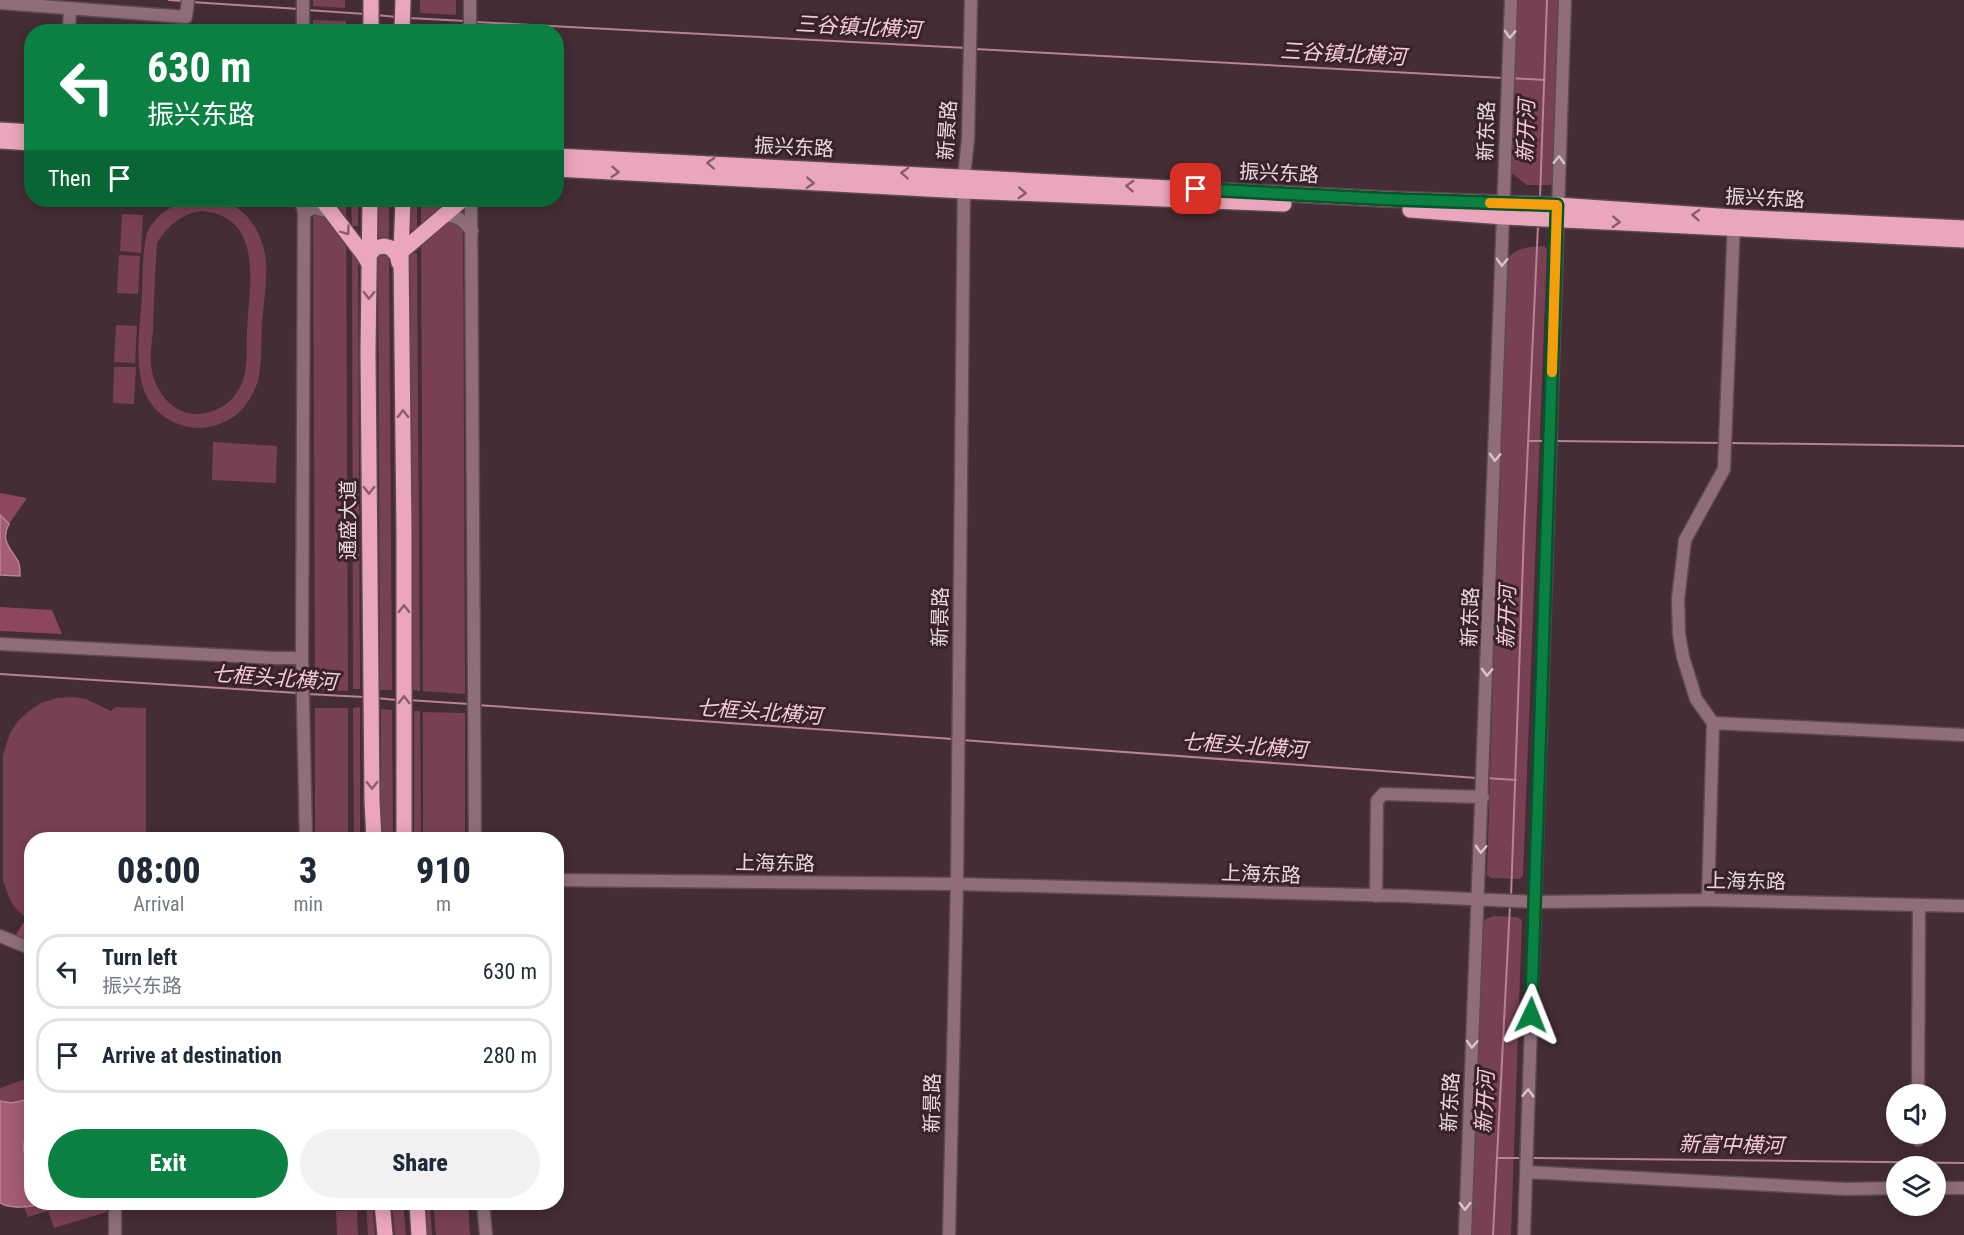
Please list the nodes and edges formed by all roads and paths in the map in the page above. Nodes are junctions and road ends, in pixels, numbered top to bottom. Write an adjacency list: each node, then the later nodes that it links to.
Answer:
1 (470, 0): 13 (street)
2 (971, 0): 20 (street, 新景路)
3 (1511, 0): 27 (street, 新东路, one-way to 27)
4 (1565, 0): 28 (street, one-way to 4)
5 (0, 3): 9 (street)
6 (188, 3): 9 (street)
7 (403, 3): 12 (main road)
8 (371, 4): 11 (main road)
9 (70, 8): 10 (street)
10 (69, 24)
11 (371, 24)
12 (403, 24)
13 (470, 24)
14 (0, 130): 15 (main road)
15 (24, 132)
16 (0, 141): 17 (main road)
17 (24, 142)
18 (564, 157): 20 (main road, 振兴东路, one-way to 18)
19 (564, 169): 20 (main road, 振兴东路, one-way to 20)
20 (964, 184): 27 (main road, 振兴东路); 51 (street, 新景路)
21 (303, 207): 29 (street)
22 (328, 207): 30 (main road)
23 (370, 207): 37 (main road, 通盛大道)
24 (403, 207): 36 (main road)
25 (454, 207): 31 (main road)
26 (471, 207): 34 (street)
27 (1503, 210): 28 (main road, 振兴东路); 43 (street, 新东路, one-way to 43)
28 (1545, 211): 32 (main road, 振兴东路); 55 (street)
29 (304, 213): 30 (street); 40 (street)
30 (333, 213): 37 (main road, one-way to 37)
31 (444, 216): 34 (street); 36 (main road)
32 (1734, 223): 33 (main road, 振兴东路); 35 (main road, 振兴东路); 41 (street)
33 (1964, 228)
34 (472, 231): 49 (street)
35 (1964, 240)
36 (401, 252): 38 (main road)
37 (369, 260): 38 (main road); 47 (main road, 通盛大道, one-way to 47)
38 (401, 269): 48 (main road, one-way to 38)
39 (0, 644): 40 (street)
40 (302, 659): 46 (street)
41 (1713, 723): 42 (street); 54 (street)
42 (1964, 735)
43 (1482, 794): 44 (street); 53 (street, 新东路, one-way to 53)
44 (1467, 797): 45 (street); 52 (street)
45 (1421, 803)
46 (306, 832)
47 (374, 832)
48 (404, 832)
49 (476, 832)
50 (564, 880): 51 (street, 上海东路)
51 (957, 884): 52 (street, 上海东路); 73 (street, 新景路)
52 (1376, 896): 53 (street, 上海东路)
53 (1479, 899): 55 (street, 上海东路); 74 (street, 新东路, one-way to 74)
54 (1708, 900): 55 (street, 上海东路); 56 (street, 上海东路)
55 (1535, 902): 61 (street, one-way to 55)
56 (1919, 905): 57 (street, 上海东路); 60 (street)
57 (1964, 906)
58 (0, 936): 59 (street)
59 (24, 946)
60 (1918, 1084)
61 (1526, 1162): 62 (street); 75 (street)
62 (1886, 1188)
63 (1946, 1188): 64 (street)
64 (1964, 1188)
65 (115, 1210): 69 (street)
66 (383, 1210): 70 (main road)
67 (417, 1210): 71 (main road)
68 (484, 1210): 72 (street)
69 (115, 1235)
70 (385, 1235)
71 (419, 1235)
72 (486, 1235)
73 (949, 1235)
74 (1465, 1235)
75 (1524, 1235)

